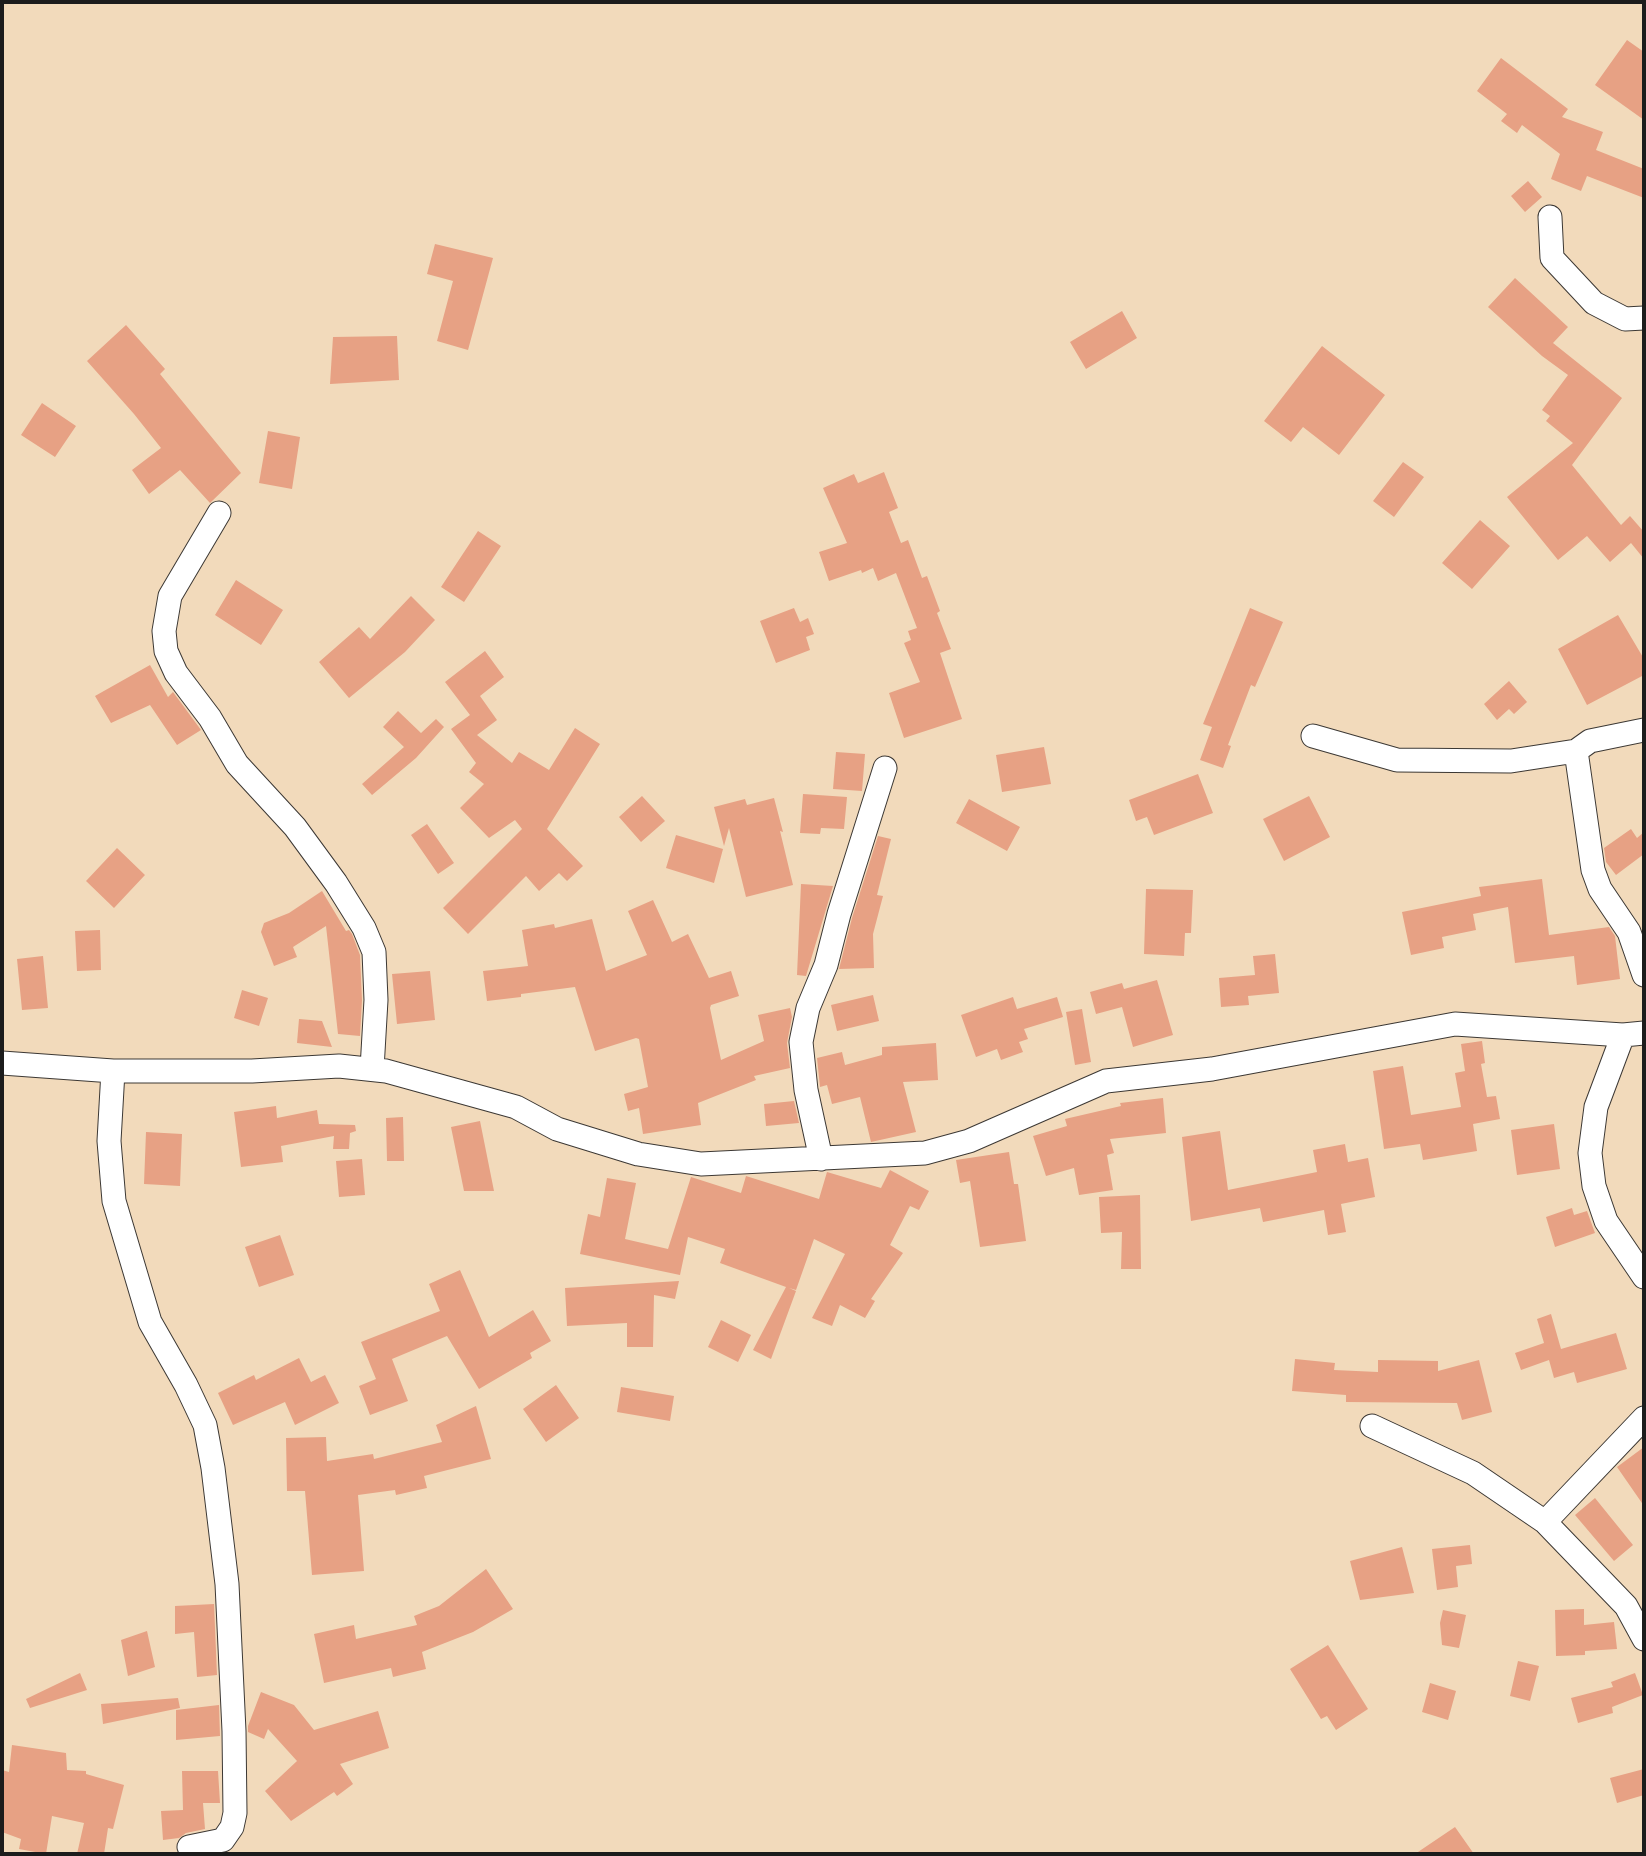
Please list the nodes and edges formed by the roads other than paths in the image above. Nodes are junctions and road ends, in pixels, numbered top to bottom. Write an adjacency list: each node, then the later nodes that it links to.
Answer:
1 (1550, 217): 2 (street)
2 (1644, 318)
3 (219, 513): 11 (street)
4 (1644, 730): 6 (street)
5 (1313, 736): 6 (street)
6 (1576, 751): 8 (street)
7 (886, 768): 13 (street)
8 (1644, 975)
9 (1633, 1034): 13 (street); 14 (street)
10 (2, 1063): 12 (street)
11 (372, 1069): 12 (street); 13 (street)
12 (113, 1071): 19 (street)
13 (821, 1159)
14 (1644, 1277)
15 (1644, 1418): 17 (street)
16 (1372, 1426): 17 (street)
17 (1545, 1522): 18 (street)
18 (1644, 1639)
19 (189, 1847)

